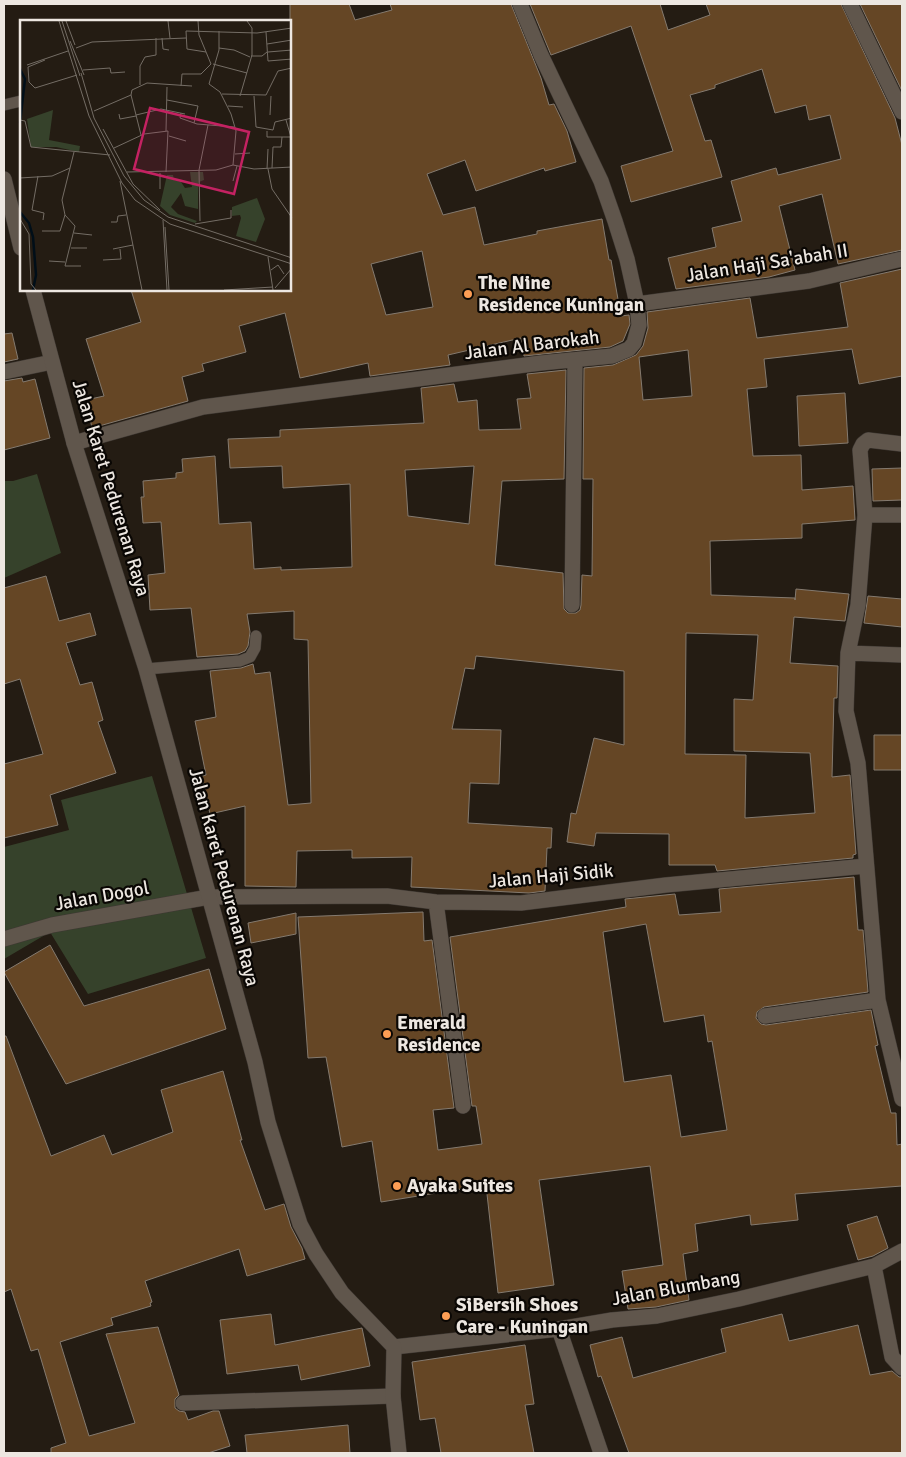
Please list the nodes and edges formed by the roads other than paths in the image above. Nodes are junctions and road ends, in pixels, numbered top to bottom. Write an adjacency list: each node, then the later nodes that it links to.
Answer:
1 (520, 4): 10 (street, Jalan Al Barokah)
2 (850, 4): 5 (street)
3 (20, 101): 4 (lane)
4 (4, 105)
5 (902, 112)
6 (4, 179): 7 (street)
7 (19, 231)
8 (902, 259): 10 (street, Jalan Haji Sa'abah II)
9 (32, 291): 12 (street, Jalan Karet Pedurenan Raya)
10 (637, 304): 11 (street, Jalan Al Barokah)
11 (575, 360): 14 (street, Jalan Al Barokah); 18 (street)
12 (52, 362): 13 (street); 14 (street, Jalan Karet Pedurenan Raya)
13 (4, 372)
14 (74, 444): 22 (street, Jalan Karet Pedurenan Raya)
15 (902, 444): 16 (street)
16 (865, 515): 17 (street); 20 (street)
17 (902, 515)
18 (572, 606)
19 (256, 636): 22 (lane)
20 (848, 652): 21 (street); 23 (street)
21 (902, 656)
22 (146, 669): 24 (street, Jalan Karet Pedurenan Raya)
23 (866, 866): 25 (street, Jalan Haji Sidik); 27 (street)
24 (209, 897): 25 (street, Jalan Haji Sidik); 26 (street, Jalan Dogol); 34 (street, Jalan Karet Pedurenan Raya)
25 (436, 902): 30 (street)
26 (4, 939)
27 (878, 1000): 28 (street); 29 (street)
28 (764, 1016)
29 (902, 1099)
30 (463, 1106)
31 (902, 1251): 32 (street, Jalan Blumbang)
32 (874, 1266): 33 (street, Jalan Blumbang); 35 (street)
33 (559, 1329): 34 (street, Jalan Blumbang); 39 (street)
34 (394, 1347): 36 (street)
35 (902, 1368)
36 (393, 1396): 37 (street); 38 (street)
37 (183, 1403)
38 (399, 1453)
39 (601, 1453)

